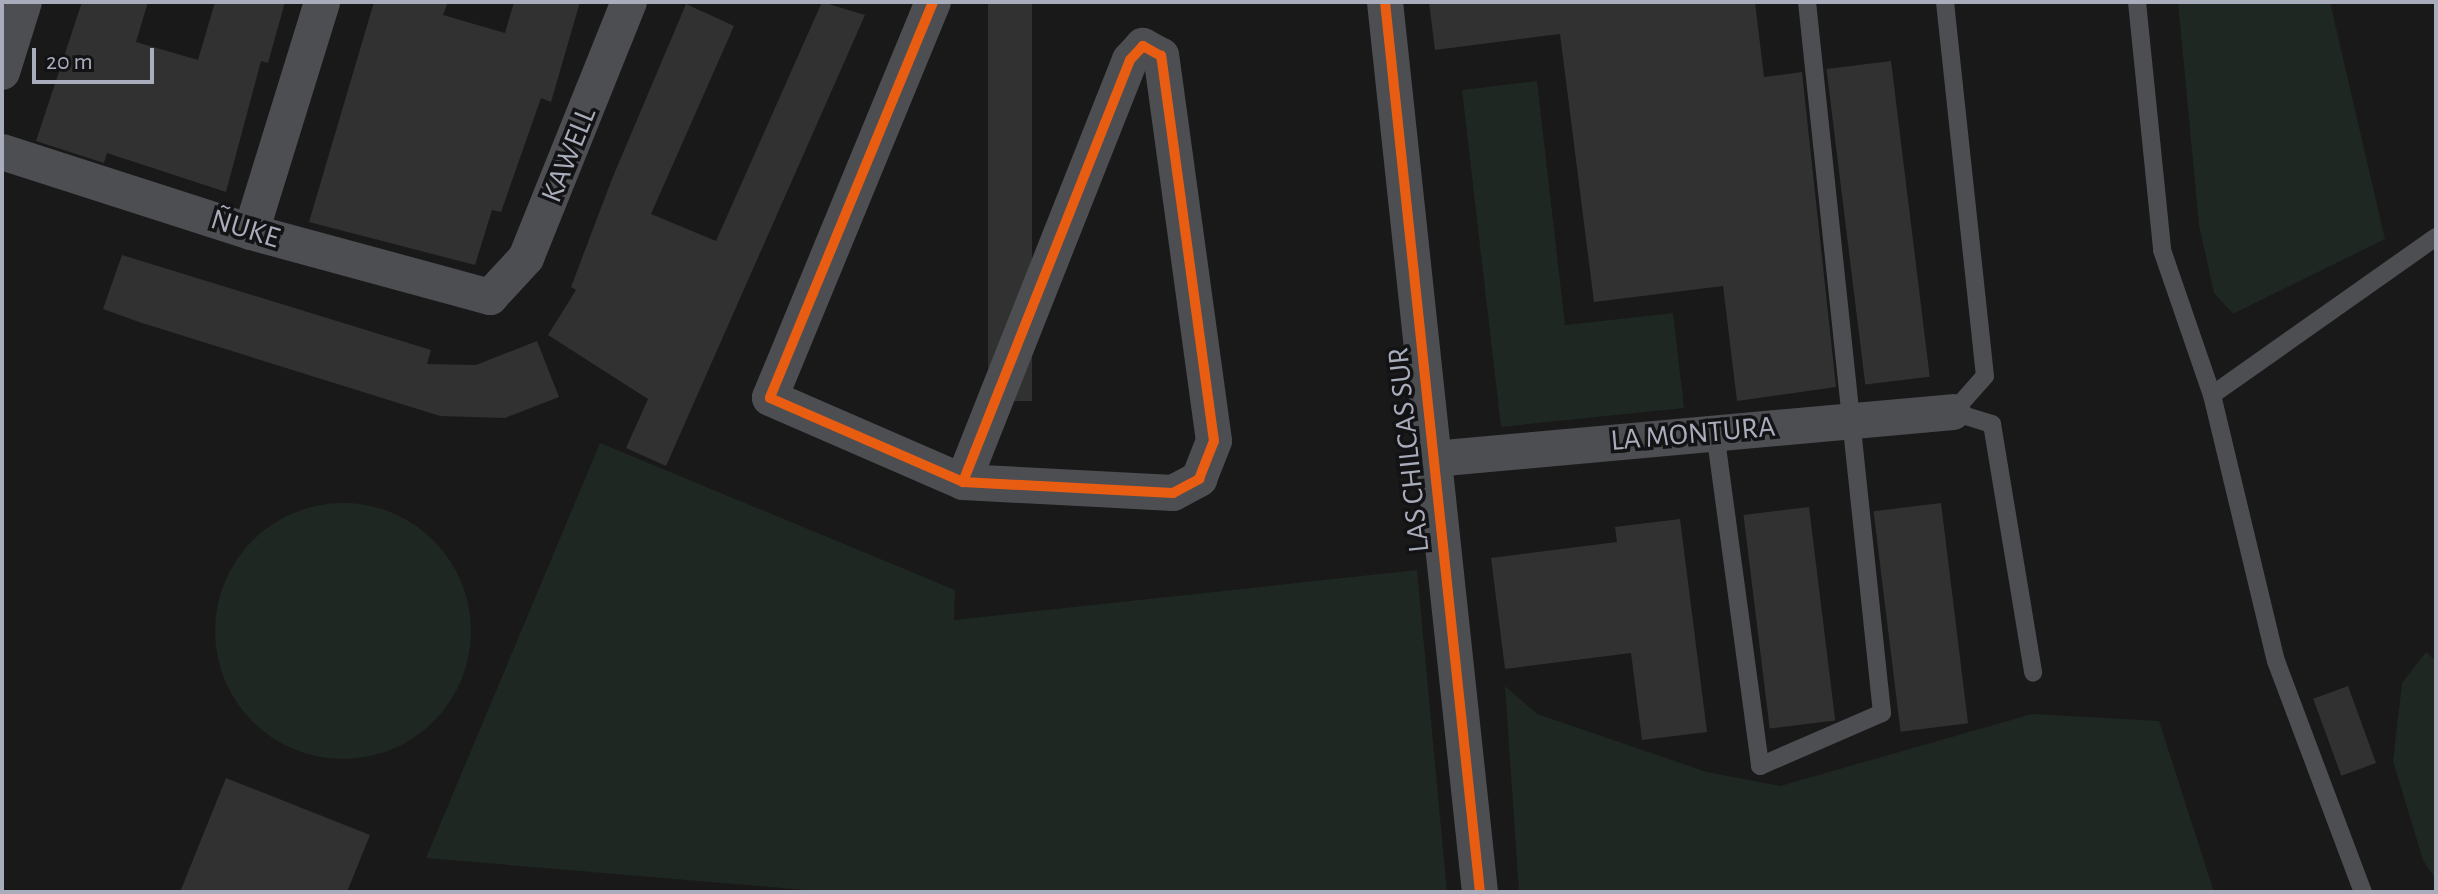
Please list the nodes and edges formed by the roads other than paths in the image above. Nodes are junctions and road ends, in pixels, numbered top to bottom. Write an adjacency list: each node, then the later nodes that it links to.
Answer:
1 (24, 2): 9 (street)
2 (322, 2): 11 (street)
3 (629, 2): 13 (street, KAWELL)
4 (1385, 2): 18 (street, LAS CHILCAS SUR)
5 (1807, 2): 16 (lane)
6 (1945, 2): 15 (lane)
7 (2137, 2): 14 (lane)
8 (932, 3): 19 (street)
9 (2, 72)
10 (2, 152): 11 (street, ÑUKE)
11 (251, 232): 13 (street, ÑUKE)
12 (2436, 237): 14 (lane)
13 (490, 297)
14 (2212, 395): 22 (lane)
15 (1953, 412): 16 (street, LA MONTURA); 20 (lane)
16 (1852, 420): 17 (street, LA MONTURA); 17 (lane)
17 (1715, 432): 18 (street, LA MONTURA)
18 (1434, 459): 21 (street, LAS CHILCAS SUR)
19 (963, 482): 19 (street)
20 (2033, 673)
21 (1480, 892)
22 (2363, 892)

